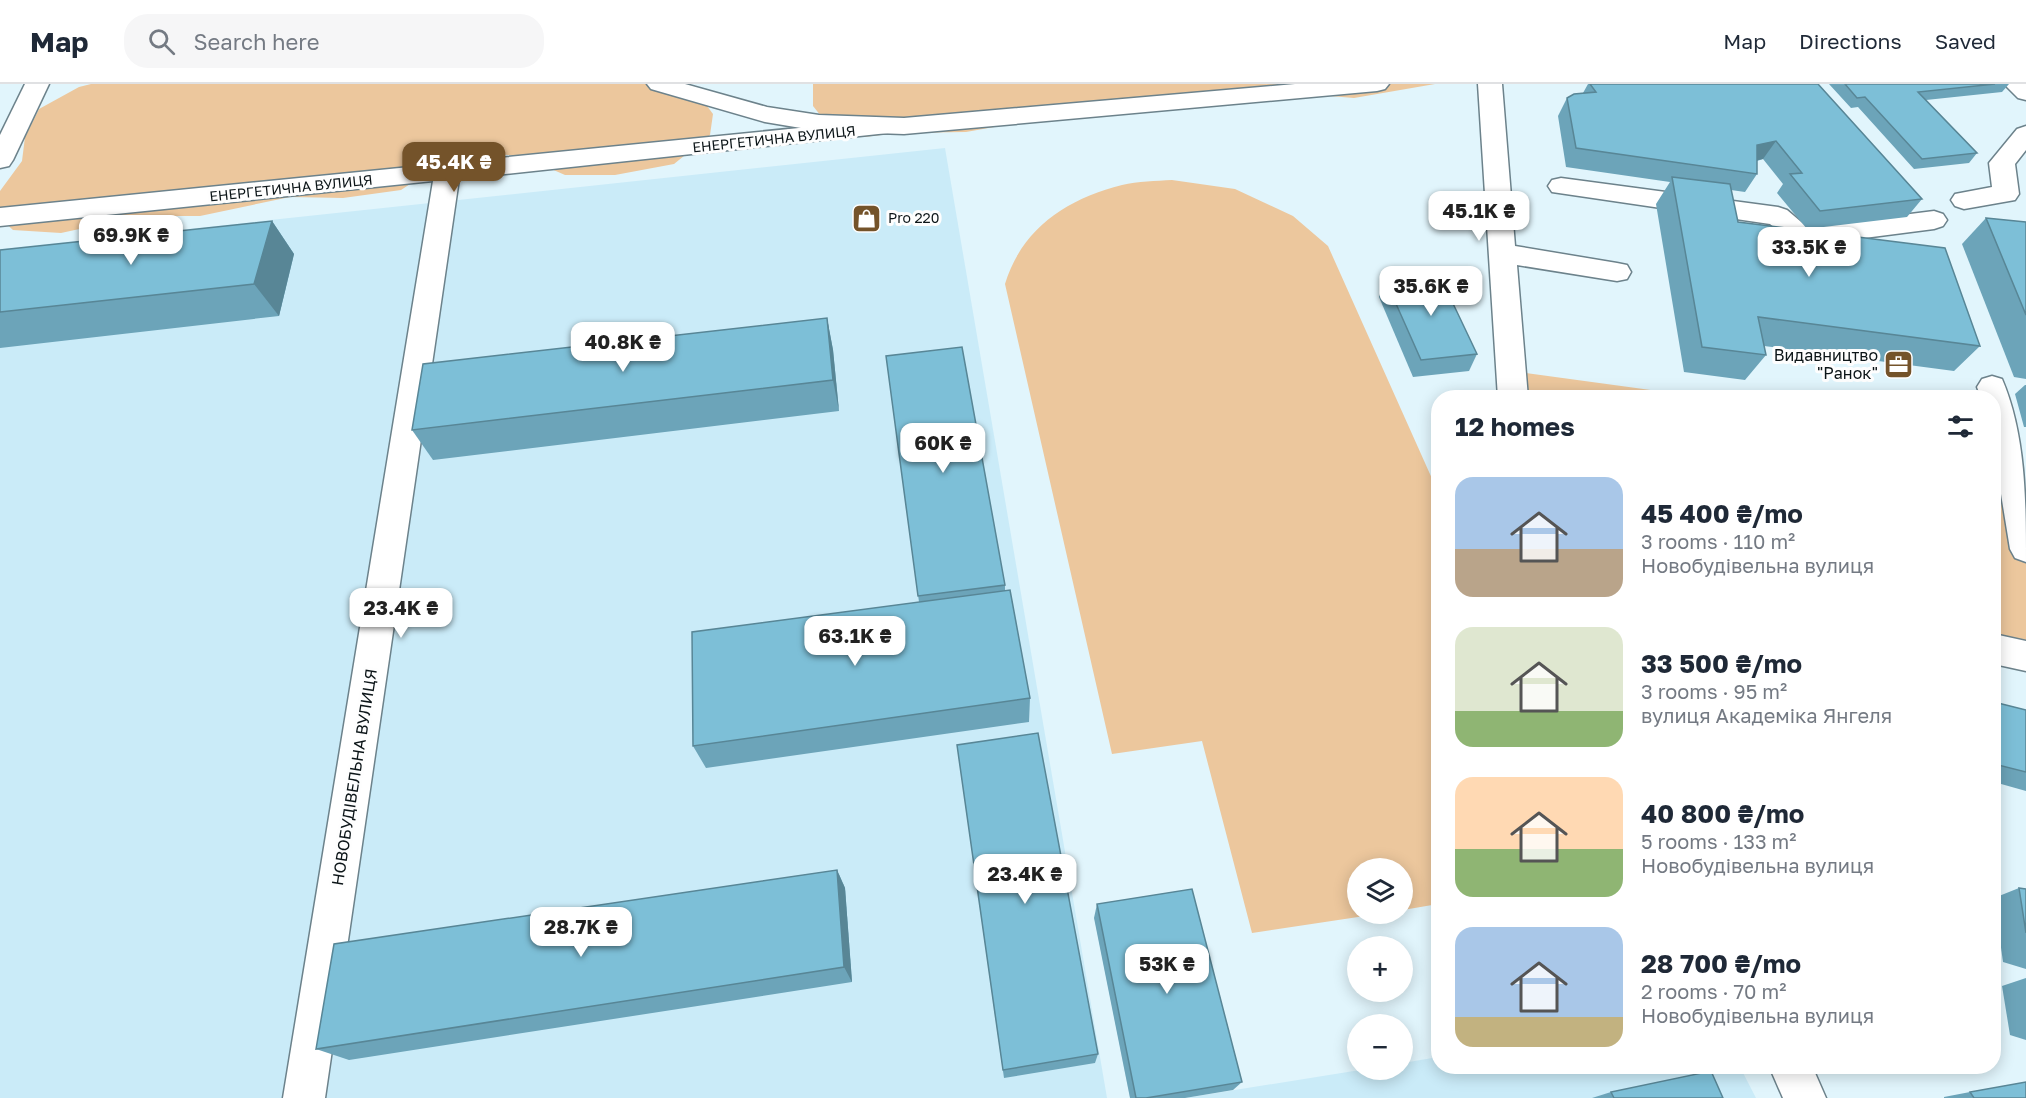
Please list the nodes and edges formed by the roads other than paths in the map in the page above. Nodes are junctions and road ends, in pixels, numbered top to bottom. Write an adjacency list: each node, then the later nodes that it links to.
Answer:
1 (37, 84): 9 (street)
2 (659, 84): 7 (street, ЕНЕРГЕТИЧНА ВУЛИЦЯ)
3 (1377, 84): 7 (street, ЕНЕРГЕТИЧНА ВУЛИЦЯ)
4 (1490, 84): 16 (street)
5 (2016, 84): 6 (street)
6 (2026, 93)
7 (904, 126): 11 (street, ЕНЕРГЕТИЧНА ВУЛИЦЯ)
8 (2026, 134): 14 (street)
9 (6, 135): 10 (street)
10 (0, 160)
11 (447, 172): 15 (street, ЕНЕРГЕТИЧНА ВУЛИЦЯ); 26 (street, НОВОБУДІВЕЛЬНА ВУЛИЦЯ)
12 (1561, 186): 13 (street)
13 (1912, 196)
14 (1964, 200)
15 (0, 217)
16 (1503, 253): 17 (street); 19 (street)
17 (1617, 272)
18 (1992, 387): 20 (street)
19 (1512, 390)
20 (1993, 390)
21 (2001, 415): 22 (street)
22 (2026, 549)
23 (2001, 651): 24 (street)
24 (2026, 656)
25 (1794, 1074): 27 (street)
26 (304, 1098)
27 (1805, 1098)

